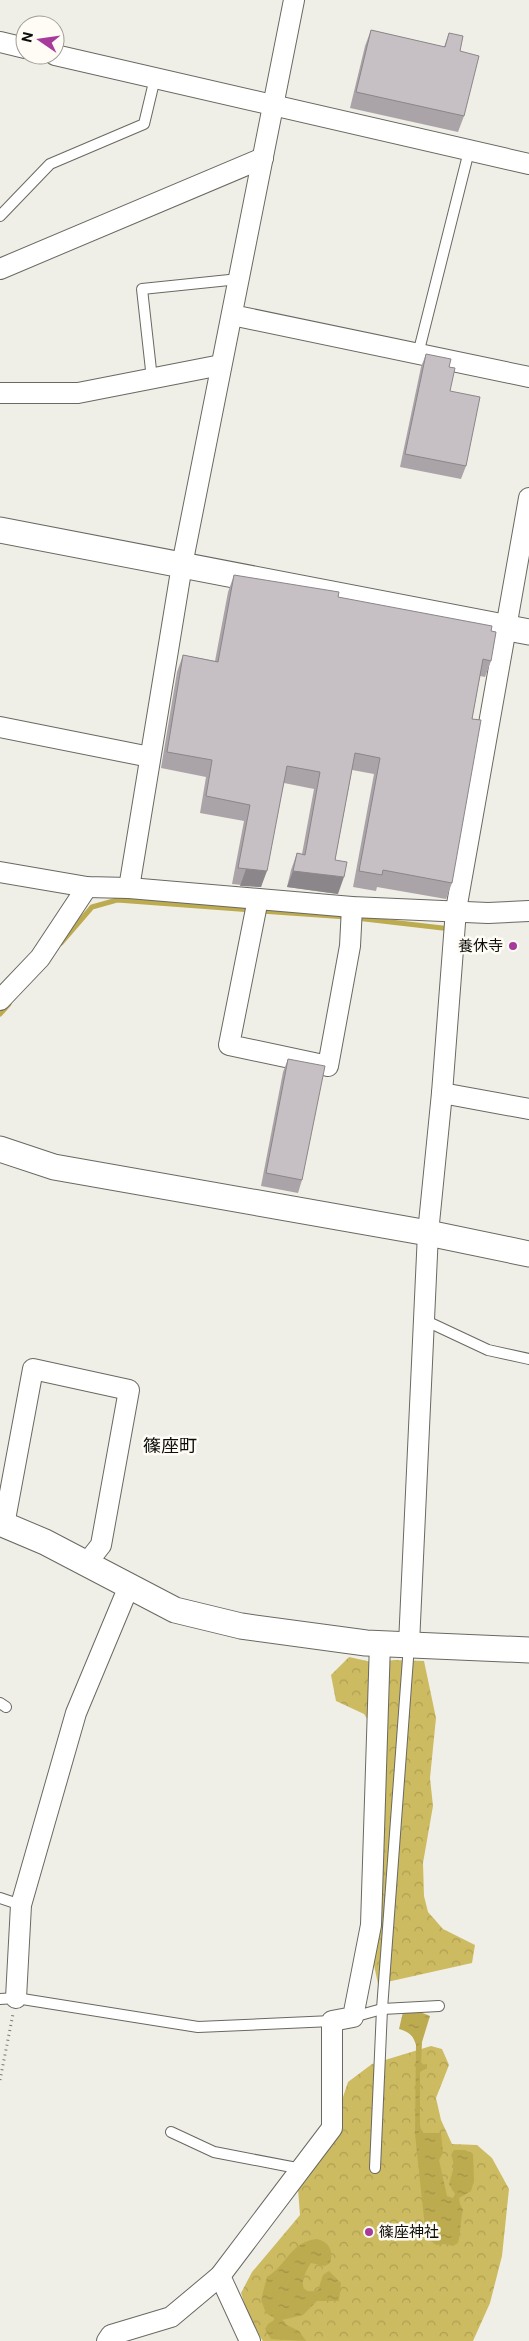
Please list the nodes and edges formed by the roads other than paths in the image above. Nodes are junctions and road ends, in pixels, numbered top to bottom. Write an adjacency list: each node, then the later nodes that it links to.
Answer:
1 (294, 0): 6 (street)
2 (0, 42): 3 (street)
3 (15, 46)
4 (65, 57): 5 (street)
5 (155, 78): 6 (street); 10 (lane)
6 (273, 106): 7 (street); 8 (street)
7 (469, 151): 9 (street); 14 (lane)
8 (262, 158): 11 (street); 12 (street)
9 (529, 164)
10 (0, 216)
11 (0, 268)
12 (239, 279): 13 (street); 17 (lane)
13 (232, 315): 14 (street); 15 (street)
14 (418, 354): 16 (street)
15 (221, 365): 17 (street); 21 (street)
16 (529, 378)
17 (152, 379): 18 (street)
18 (0, 393)
19 (529, 498): 22 (street)
20 (0, 530): 21 (street)
21 (182, 565): 22 (street); 24 (street)
22 (517, 630): 30 (street)
23 (0, 727): 24 (street)
24 (150, 757): 27 (street)
25 (0, 872): 26 (street)
26 (87, 887): 27 (street); 32 (street)
27 (129, 888): 28 (street)
28 (258, 898): 29 (street); 29 (street)
29 (352, 907): 30 (street)
30 (456, 910): 31 (street); 33 (street)
31 (529, 911)
32 (0, 1000)
33 (442, 1093): 34 (street); 36 (street)
34 (529, 1109)
35 (0, 1149): 36 (street)
36 (428, 1233): 37 (street); 38 (street)
37 (529, 1254)
38 (424, 1320): 39 (lane); 44 (street)
39 (529, 1359)
40 (2, 1524): 41 (street); 41 (street)
41 (86, 1564): 42 (street)
42 (129, 1586): 43 (street); 47 (street)
43 (380, 1643): 44 (street); 51 (street)
44 (409, 1644): 45 (street); 50 (lane)
45 (529, 1650)
46 (0, 1898): 47 (lane)
47 (21, 1905): 48 (street)
48 (8, 1998): 52 (lane)
49 (439, 2006): 50 (lane)
50 (382, 2009): 51 (lane); 54 (lane)
51 (353, 2016): 52 (street)
52 (332, 2021): 55 (street)
53 (171, 2132): 55 (lane)
54 (375, 2168)
55 (302, 2169): 56 (street)
56 (220, 2276): 57 (street); 58 (street)
57 (107, 2341)
58 (250, 2341)

